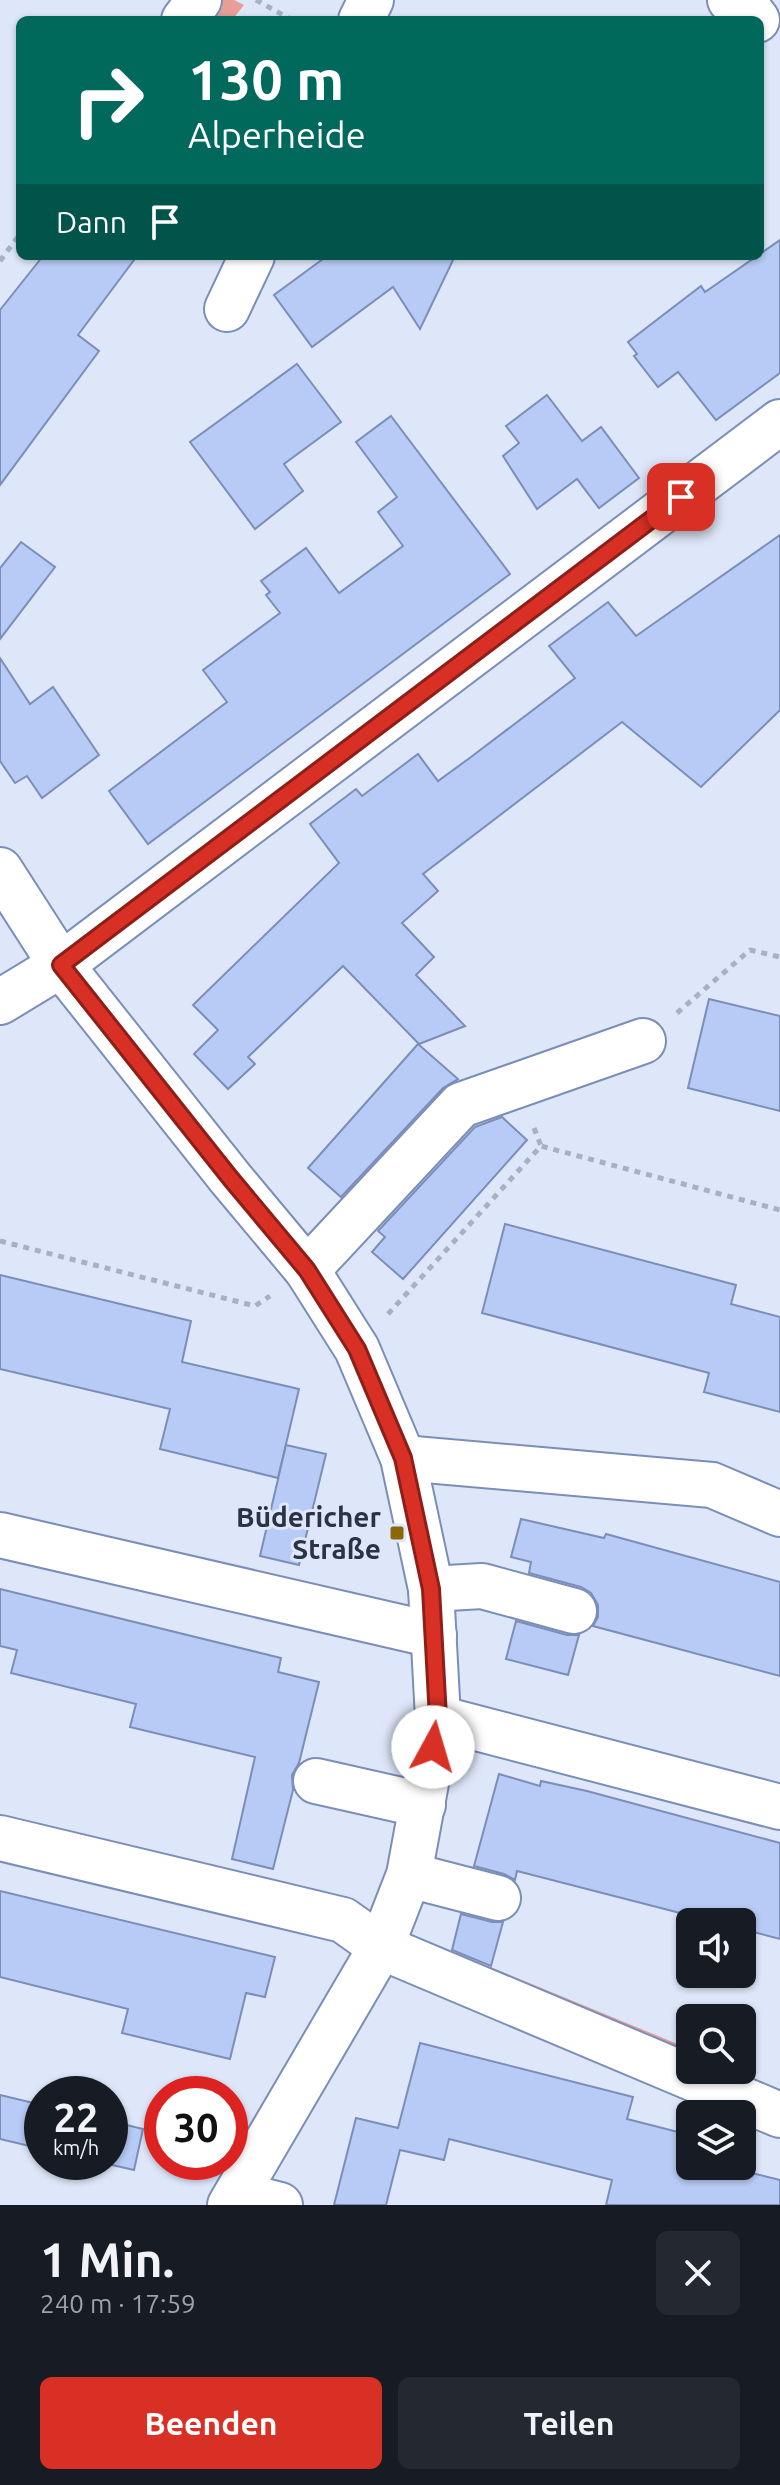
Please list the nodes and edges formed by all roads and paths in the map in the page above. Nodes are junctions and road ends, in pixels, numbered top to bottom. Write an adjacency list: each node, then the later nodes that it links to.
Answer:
1 (256, 0): 3 (path)
2 (730, 0): 4 (street)
3 (285, 16)
4 (754, 16)
5 (764, 30): 6 (street)
6 (780, 51)
7 (16, 239): 9 (path)
8 (250, 260): 10 (street)
9 (0, 261)
10 (227, 309)
11 (780, 422): 14 (street)
12 (0, 870): 14 (street)
13 (780, 957): 16 (path)
14 (61, 965): 15 (street); 19 (street)
15 (0, 1002)
16 (643, 1041): 19 (street)
17 (780, 1210): 20 (path)
18 (0, 1241): 19 (path)
19 (307, 1270): 20 (street)
20 (357, 1349): 21 (street)
21 (403, 1458): 22 (street); 24 (street)
22 (780, 1514)
23 (0, 1535): 26 (street)
24 (431, 1589): 25 (street); 26 (street)
25 (574, 1611)
26 (434, 1635): 27 (street)
27 (438, 1718): 29 (street); 30 (street)
28 (316, 1781): 29 (street)
29 (423, 1805): 32 (street)
30 (780, 1807)
31 (0, 1838): 34 (street)
32 (409, 1875): 33 (street); 34 (street)
33 (498, 1898)
34 (381, 1947): 35 (street); 36 (street)
35 (780, 2115)
36 (234, 2200): 37 (street)
37 (280, 2205)

